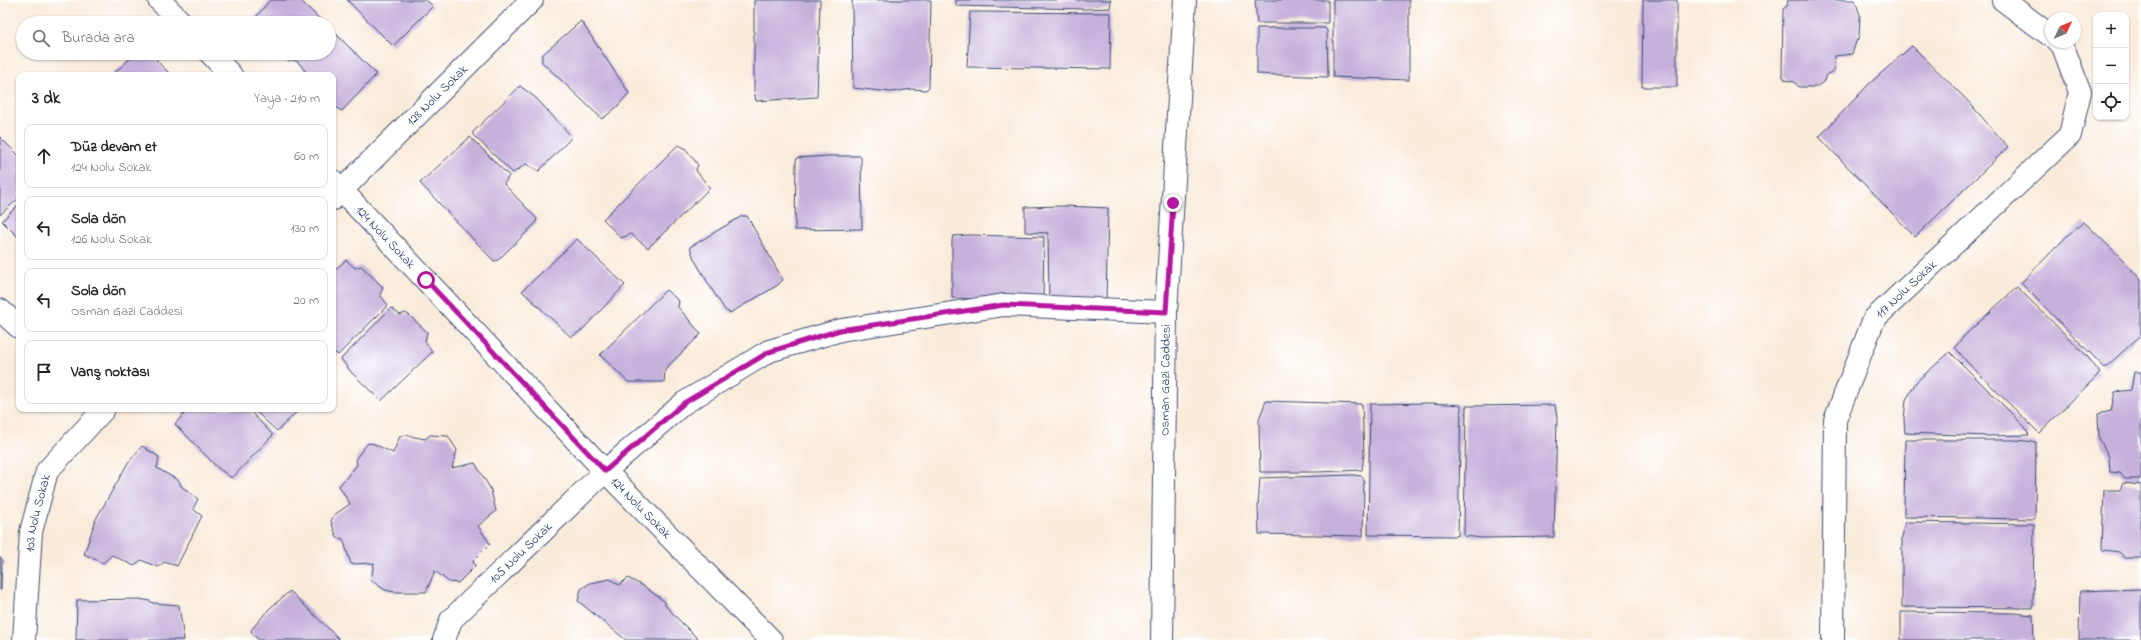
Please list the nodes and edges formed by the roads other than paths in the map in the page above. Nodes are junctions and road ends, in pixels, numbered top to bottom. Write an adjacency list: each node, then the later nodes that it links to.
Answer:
1 (159, 0): 5 (street)
2 (532, 0): 10 (street, 128 Nolu Sokak)
3 (1185, 0): 12 (street, Osman Gazi Caddesi)
4 (2003, 0): 6 (street)
5 (175, 16)
6 (2045, 32)
7 (2064, 48): 20 (street, 117 Nolu Sokak)
8 (217, 60): 9 (street)
9 (228, 72)
10 (336, 190): 15 (street, 124 Nolu Sokak)
11 (0, 310): 13 (street)
12 (1166, 312): 15 (street, 105 Nolu Sokak); 19 (street, Osman Gazi Caddesi)
13 (16, 324)
14 (101, 412): 16 (street, 103 Nolu Sokak)
15 (605, 471): 17 (street, 105 Nolu Sokak); 18 (street, 124 Nolu Sokak)
16 (24, 640)
17 (444, 640)
18 (771, 640)
19 (1162, 640)
20 (1833, 640)

